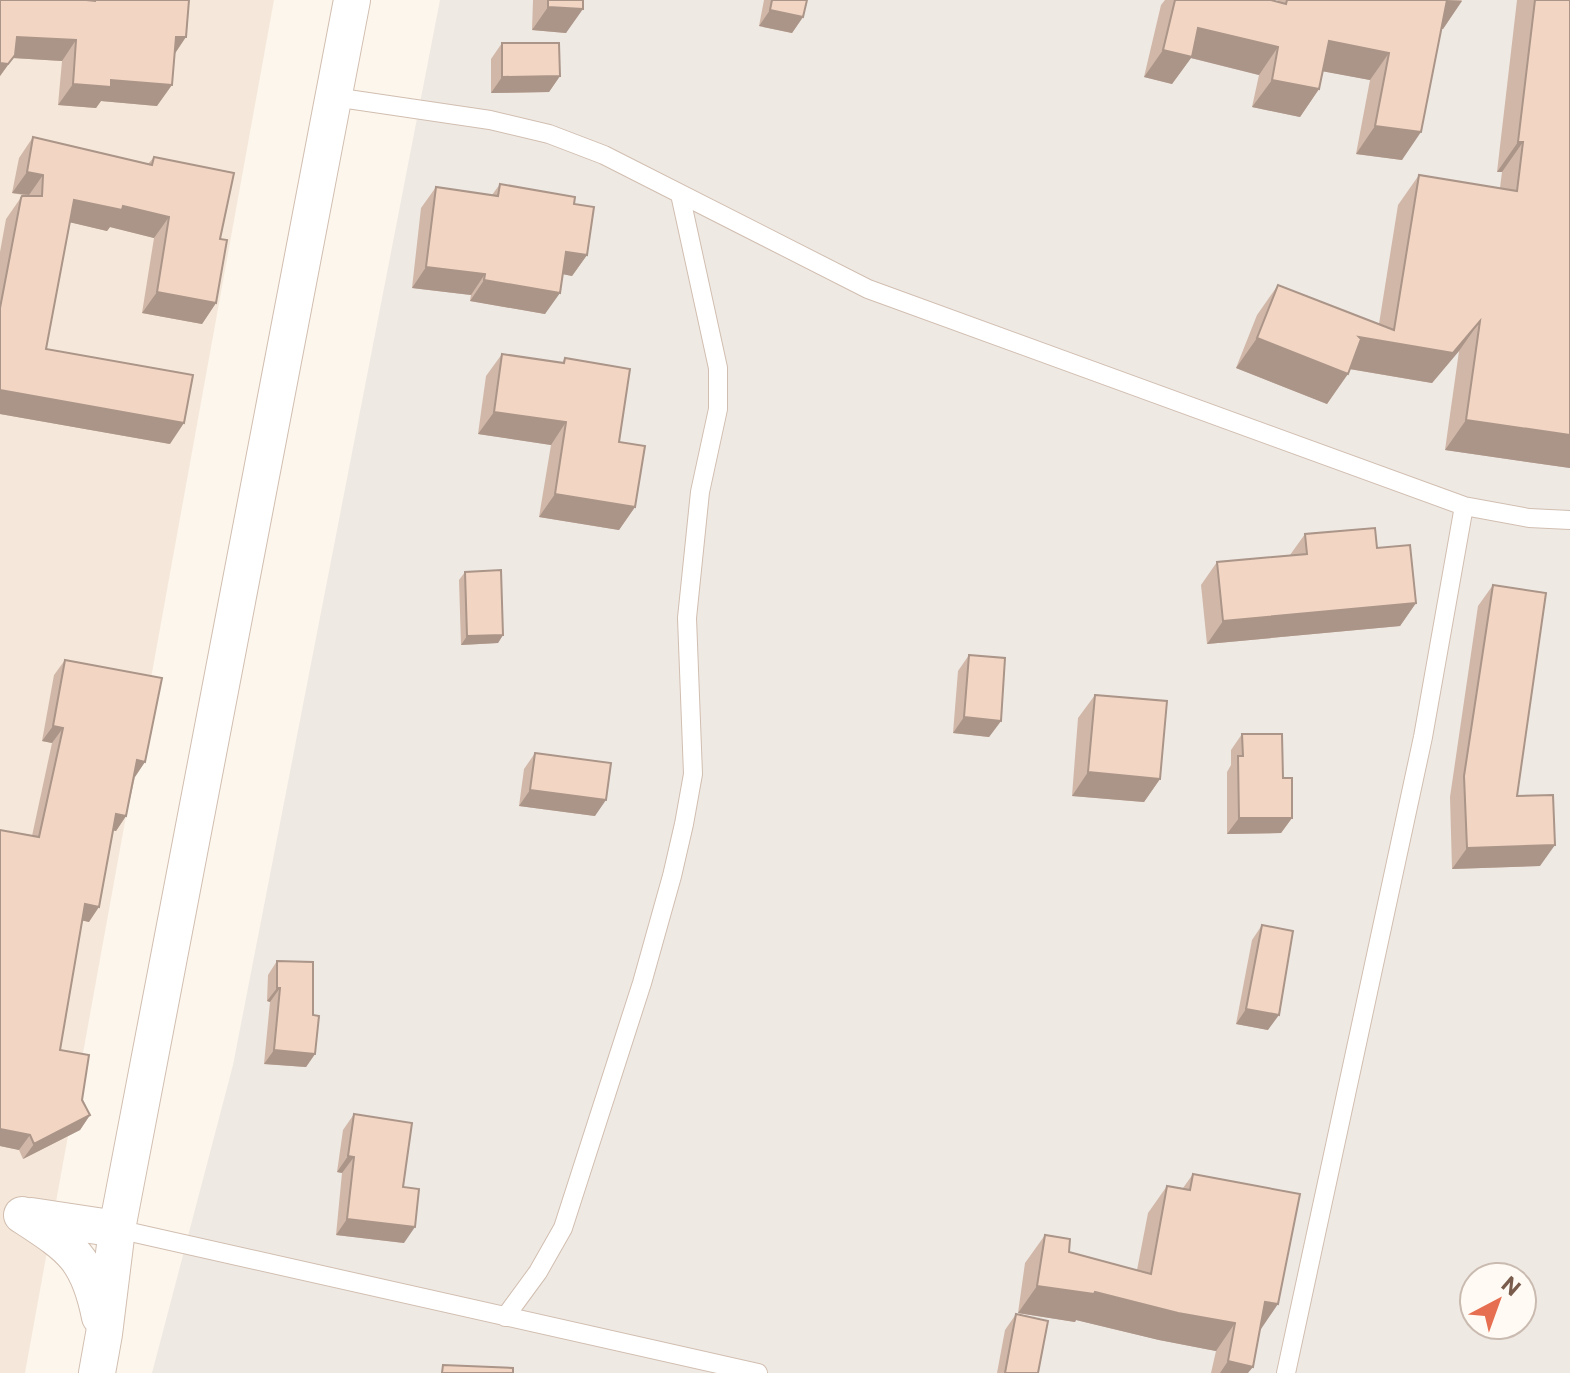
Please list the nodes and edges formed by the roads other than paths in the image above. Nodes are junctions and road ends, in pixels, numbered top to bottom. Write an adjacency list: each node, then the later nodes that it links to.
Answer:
1 (352, 0): 2 (street)
2 (334, 97): 3 (lane); 7 (street)
3 (680, 194): 4 (lane); 8 (lane)
4 (1464, 506): 5 (lane); 12 (lane)
5 (1570, 520)
6 (11, 1215): 7 (street); 9 (street)
7 (117, 1229): 8 (lane); 9 (street)
8 (505, 1317): 11 (lane)
9 (104, 1334): 10 (street)
10 (97, 1373)
11 (758, 1373)
12 (1286, 1373)

